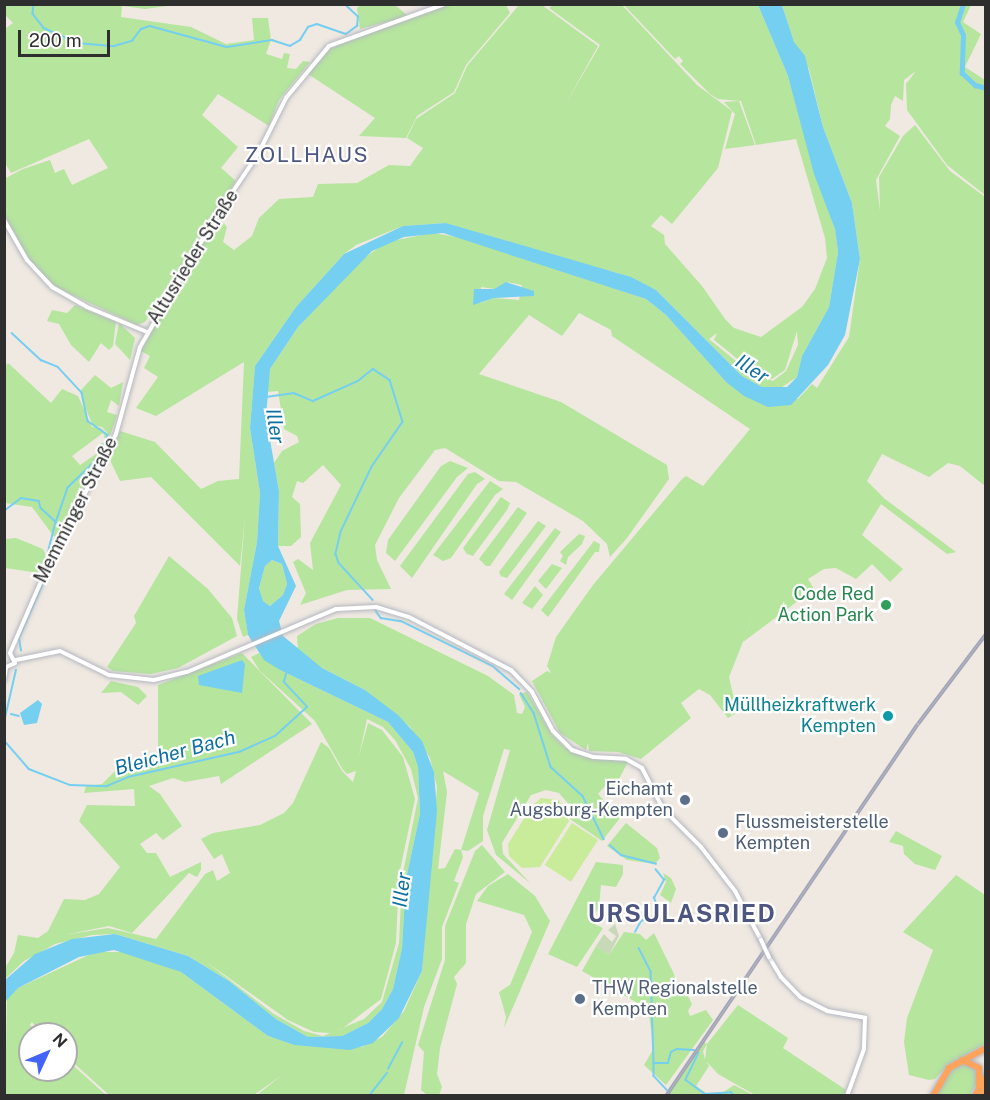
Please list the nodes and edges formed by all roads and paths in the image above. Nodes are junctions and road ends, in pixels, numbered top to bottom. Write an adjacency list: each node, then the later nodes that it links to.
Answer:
1 (445, 4): 3 (street, Altusrieder Straße)
2 (4, 220): 3 (street)
3 (147, 332): 4 (street, Memminger Straße)
4 (7, 653): 5 (street, Memminger Straße)
5 (16, 660): 6 (street); 12 (street, bridge)
6 (5, 668): 7 (street)
7 (4, 680)
8 (986, 1048): 9 (highway)
9 (961, 1060): 11 (highway); 13 (highway)
10 (986, 1076): 11 (highway)
11 (982, 1088): 14 (highway); 15 (highway)
12 (847, 1095)
13 (933, 1095)
14 (975, 1095)
15 (982, 1095)

